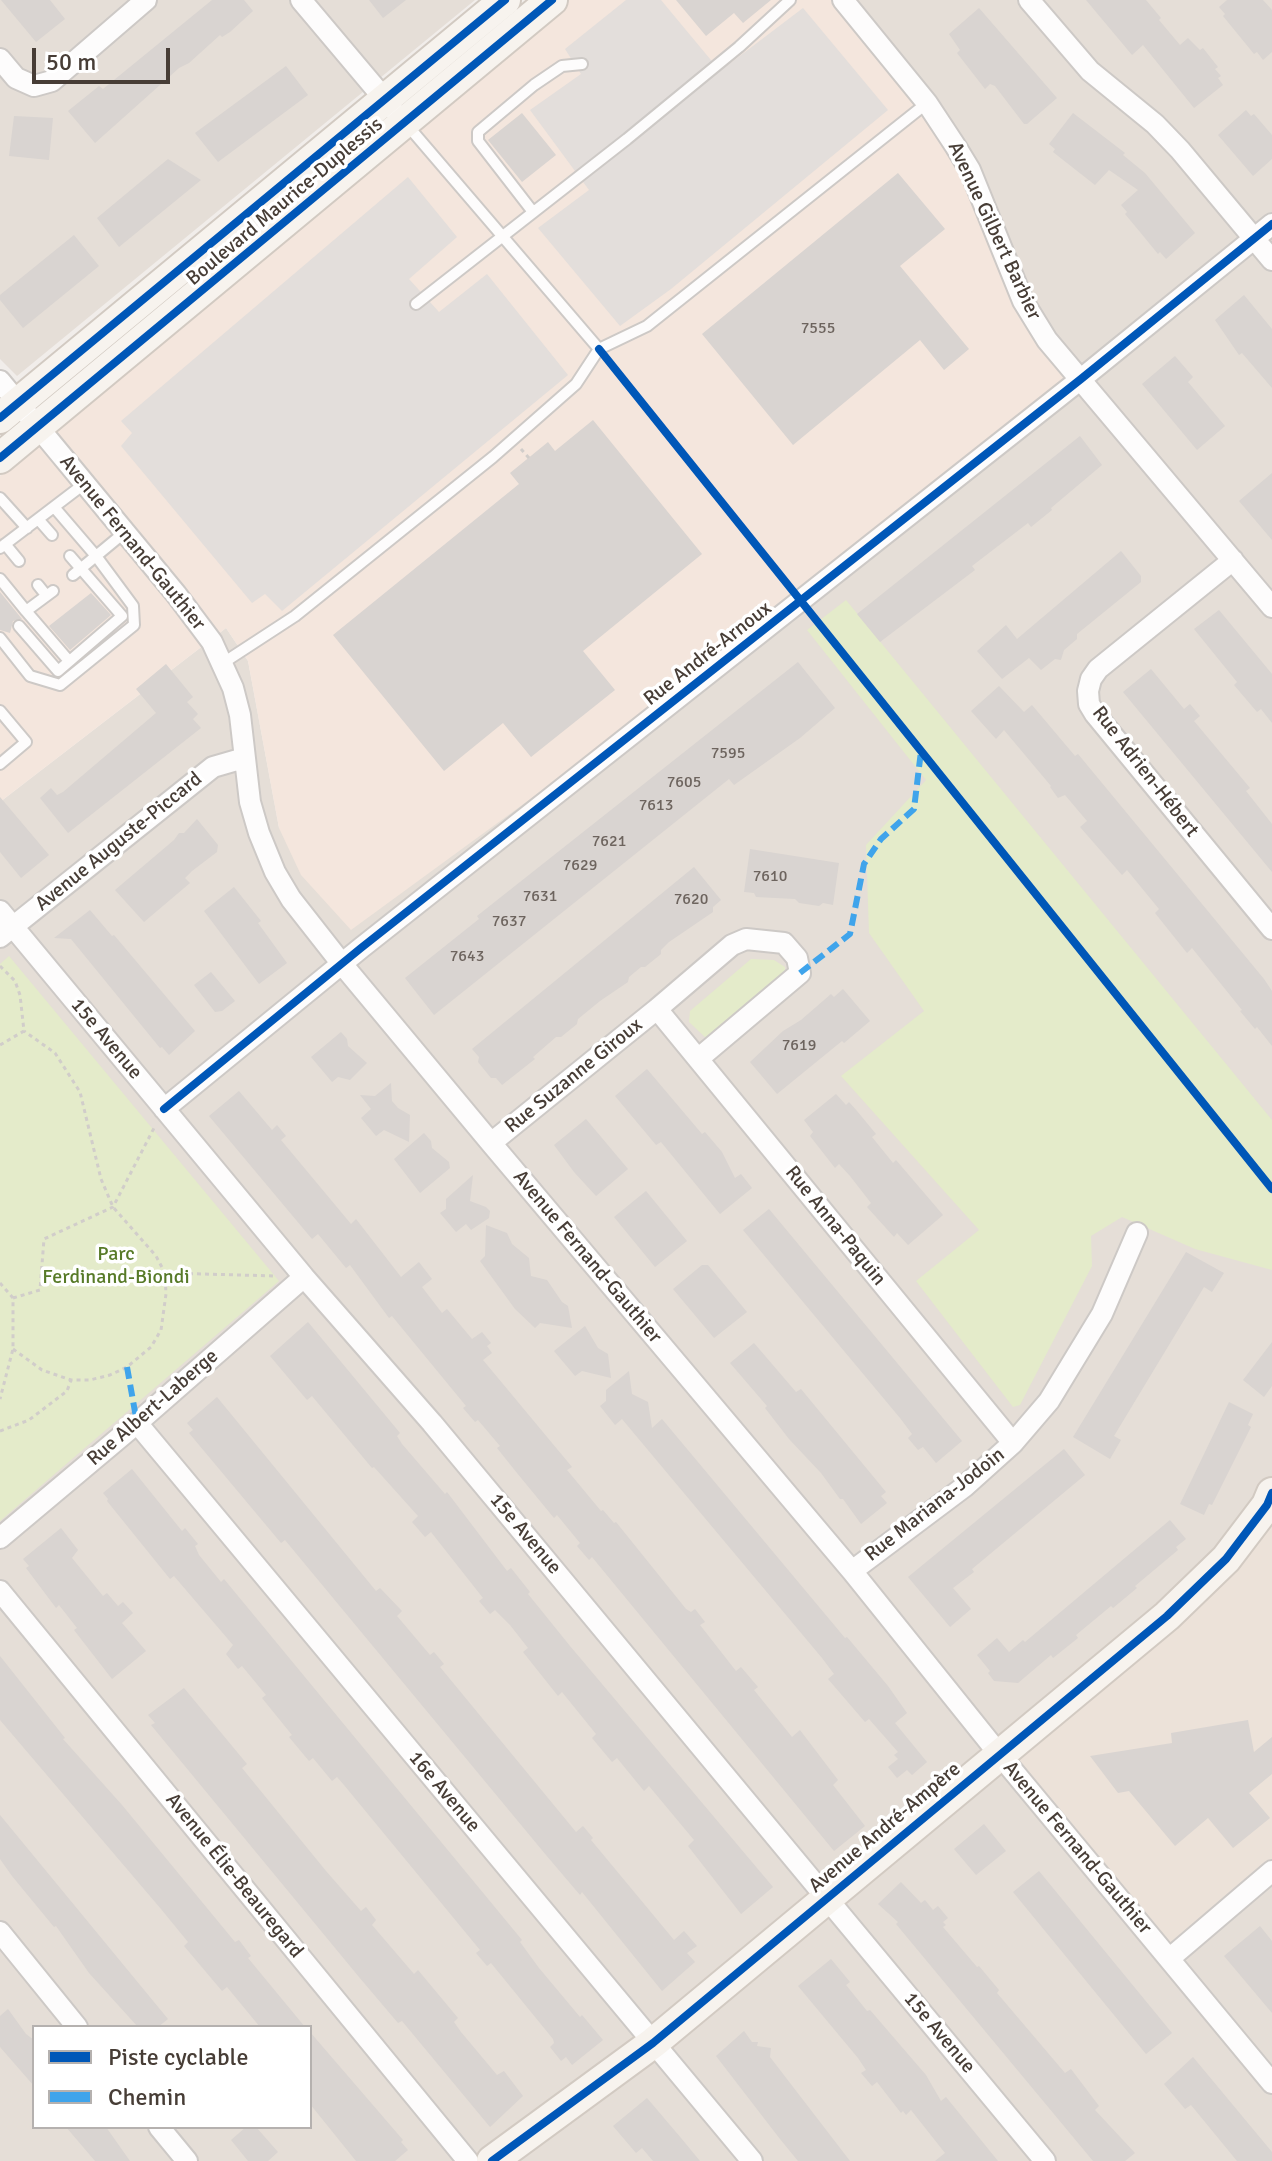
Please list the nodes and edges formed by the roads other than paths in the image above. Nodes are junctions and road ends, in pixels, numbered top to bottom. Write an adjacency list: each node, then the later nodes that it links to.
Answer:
1 (146, 0): 8 (street)
2 (301, 0): 10 (street)
3 (505, 0): 10 (street, Boulevard Maurice-Duplessis)
4 (552, 0): 12 (street, Boulevard Maurice-Duplessis)
5 (790, 0): 13 (lane)
6 (843, 0): 11 (street, Avenue Gilbert Barbier)
7 (1029, 0): 16 (street)
8 (0, 59)
9 (582, 64): 13 (lane)
10 (384, 100): 12 (street); 21 (street, Boulevard Maurice-Duplessis)
11 (927, 103): 19 (lane); 20 (street, Avenue Gilbert Barbier)
12 (405, 123): 15 (lane); 22 (street, Boulevard Maurice-Duplessis)
13 (533, 212): 15 (lane)
14 (1272, 224): 16 (street, Rue André-Arnoux)
15 (502, 236): 18 (lane); 19 (lane)
16 (1253, 238): 17 (street); 20 (street, Rue André-Arnoux)
17 (1272, 260)
18 (416, 304)
19 (599, 349): 44 (lane)
20 (1081, 379): 34 (street, Avenue Gilbert Barbier); 51 (street, Rue André-Arnoux)
21 (6, 401): 22 (street, Avenue Fernand-Gauthier)
22 (37, 428): 23 (street, Boulevard Maurice-Duplessis); 24 (street, Avenue Fernand-Gauthier)
23 (0, 458)
24 (84, 484): 26 (lane); 29 (street, Avenue Fernand-Gauthier)
25 (0, 498): 28 (lane)
26 (54, 507): 27 (lane); 33 (lane)
27 (38, 519): 28 (lane); 30 (lane)
28 (27, 528): 31 (lane)
29 (125, 532): 33 (lane); 44 (street, Avenue Fernand-Gauthier)
30 (52, 535)
31 (3, 546): 35 (lane)
32 (70, 556): 36 (lane)
33 (96, 556): 36 (lane); 42 (lane)
34 (1233, 560): 39 (street, Avenue Gilbert Barbier); 49 (street, Rue Adrien-Hébert)
35 (19, 561)
36 (77, 572): 43 (lane)
37 (0, 579): 40 (lane)
38 (38, 585): 40 (lane)
39 (1272, 607)
40 (26, 611): 43 (lane)
41 (19, 626): 43 (lane)
42 (0, 638)
43 (69, 661)
44 (223, 663): 46 (street, Avenue Fernand-Gauthier)
45 (0, 711): 47 (lane)
46 (244, 758): 50 (street, Avenue Auguste-Piccard); 51 (street, Avenue Fernand-Gauthier)
47 (0, 764)
48 (0, 911): 50 (street, 15e Avenue)
49 (1272, 929)
50 (7, 932): 54 (street, 15e Avenue)
51 (342, 964): 54 (street, Rue André-Arnoux); 55 (street, Avenue Fernand-Gauthier)
52 (657, 1009): 53 (street, Rue Anna-Paquin); 53 (street, Rue Suzanne Giroux); 55 (street, Rue Suzanne Giroux)
53 (698, 1059): 59 (street, Rue Anna-Paquin)
54 (164, 1109): 57 (street, 15e Avenue)
55 (491, 1143): 62 (street, Avenue Fernand-Gauthier)
56 (1137, 1233): 59 (street, Rue Mariana-Jodoin)
57 (304, 1277): 58 (street, Rue Albert-Laberge); 66 (street, 15e Avenue)
58 (137, 1423): 61 (street, Rue Albert-Laberge); 70 (street, 16e Avenue)
59 (1013, 1443): 62 (street, Rue Mariana-Jodoin)
60 (1272, 1493): 64 (street, Avenue André-Ampère)
61 (0, 1538)
62 (852, 1571): 64 (street, Avenue Fernand-Gauthier)
63 (0, 1591): 74 (street, Avenue Élie-Beauregard)
64 (999, 1754): 66 (street, Avenue André-Ampère); 68 (street, Avenue Fernand-Gauthier)
65 (1272, 1871): 68 (street)
66 (827, 1898): 70 (street, Avenue André-Ampère); 77 (street, 15e Avenue)
67 (0, 1932): 69 (street)
68 (1169, 1959): 71 (street, Avenue Fernand-Gauthier)
69 (75, 2025)
70 (653, 2043): 75 (street, Avenue André-Ampère); 76 (street, 16e Avenue)
71 (1272, 2083)
72 (161, 2129): 73 (street)
73 (187, 2161)
74 (468, 2161)
75 (492, 2161)
76 (752, 2161)
77 (1045, 2161)

